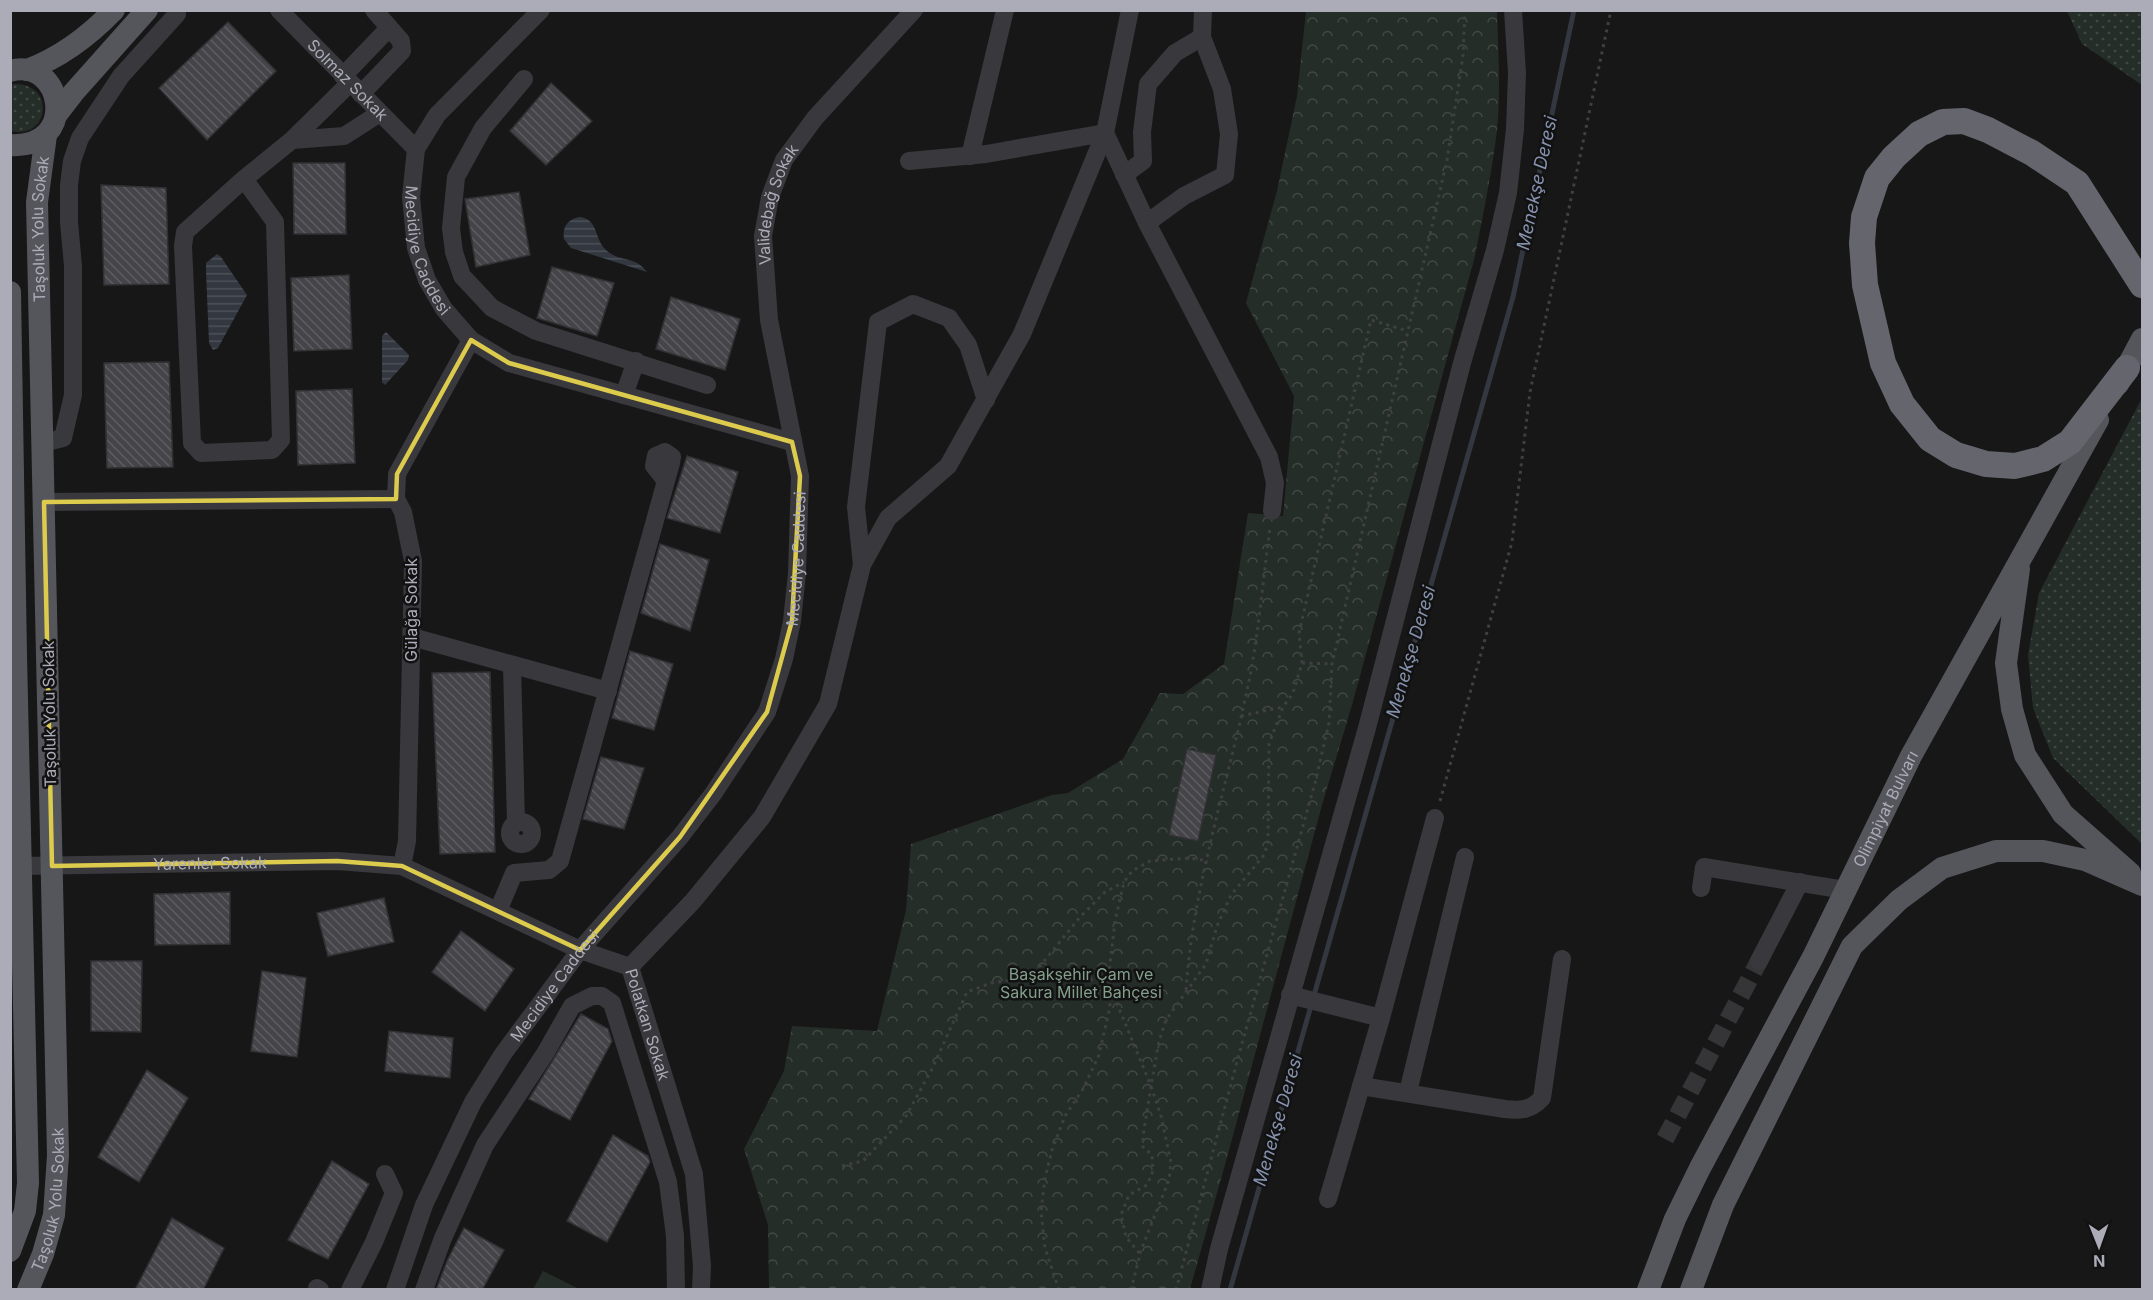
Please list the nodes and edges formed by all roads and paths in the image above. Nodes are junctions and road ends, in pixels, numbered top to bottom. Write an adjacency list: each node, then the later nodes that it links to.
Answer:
1 (114, 10): 16 (main road)
2 (147, 10): 20 (main road, Taşoluk Yolu Sokak)
3 (176, 10): 42 (street)
4 (279, 10): 18 (street, Solmaz Sokak)
5 (374, 10): 14 (street)
6 (541, 10): 25 (street, Mecidiye Caddesi)
7 (914, 10): 41 (street, Validebağ Sokak)
8 (1005, 10): 26 (street)
9 (1130, 10): 21 (street)
10 (1203, 10): 15 (street)
11 (1465, 10): 33 (path)
12 (1513, 10): 76 (street)
13 (1611, 10): 57 (path)
14 (389, 28): 18 (street); 18 (street)
15 (1202, 37): 28 (street); 30 (street)
16 (19, 70): 20 (main road)
17 (525, 79): 36 (street)
18 (351, 84): 19 (street, Solmaz Sokak); 23 (street)
19 (380, 113): 23 (street); 25 (street, Solmaz Sokak)
20 (57, 114): 22 (main road, Taşoluk Yolu Sokak)
21 (1104, 133): 26 (street); 28 (street); 40 (street)
22 (46, 135): 24 (main road); 42 (main road, Taşoluk Yolu Sokak)
23 (292, 140): 29 (street)
24 (10, 145)
25 (416, 149): 34 (street, Mecidiye Caddesi)
26 (970, 156): 27 (street)
27 (909, 161)
28 (1124, 175): 30 (street)
29 (244, 179): 29 (street)
30 (1147, 224): 46 (street)
31 (2142, 285): 37 (highway)
32 (10, 292): 50 (main road, Taşoluk Yolu Sokak)
33 (1408, 331): 51 (path); 52 (path)
34 (471, 339): 39 (street, Mecidiye Caddesi); 44 (street, Gülağa Sokak)
35 (2142, 339): 37 (main road, Olimpiyat Bulvarı)
36 (636, 361): 38 (street); 39 (street)
37 (2127, 368): 47 (main road, Olimpiyat Bulvarı)
38 (707, 385)
39 (624, 395): 41 (street, Mecidiye Caddesi)
40 (986, 400): 48 (street); 48 (street)
41 (792, 442): 70 (street, Mecidiye Caddesi)
42 (43, 443): 45 (main road, Taşoluk Yolu Sokak)
43 (666, 481): 54 (street)
44 (396, 499): 45 (street); 49 (street, Gülağa Sokak)
45 (44, 502): 62 (main road, Taşoluk Yolu Sokak)
46 (1272, 511): 56 (path)
47 (2021, 556): 66 (main road); 68 (main road, Olimpiyat Bulvarı)
48 (862, 565): 73 (street)
49 (411, 637): 53 (street); 63 (street, Gülağa Sokak)
50 (13, 641): 61 (main road, Taşoluk Yolu Sokak)
51 (1302, 663): 52 (path); 55 (path)
52 (1332, 664): 94 (path)
53 (512, 665): 54 (street); 58 (street)
54 (608, 691): 69 (street)
55 (1282, 707): 56 (path); 75 (path)
56 (1241, 716): 60 (path)
57 (1435, 818): 77 (street)
58 (516, 823)
59 (1465, 857): 80 (street)
60 (1208, 861): 64 (path); 75 (path)
61 (20, 866): 62 (street, Yarenler Sokak); 84 (main road, Taşoluk Yolu Sokak)
62 (52, 866): 63 (street, Yarenler Sokak); 86 (main road, Taşoluk Yolu Sokak)
63 (402, 866): 69 (street, Polatkan Sokak)
64 (1124, 882): 74 (path); 81 (path)
65 (1800, 882): 67 (street); 68 (street); 72 (street)
66 (2142, 885): 97 (main road)
67 (1701, 888)
68 (1845, 890): 96 (main road, Olimpiyat Bulvarı)
69 (498, 911): 70 (street, Polatkan Sokak)
70 (580, 950): 73 (street, Polatkan Sokak); 88 (street, Mecidiye Caddesi)
71 (1562, 958): 80 (street)
72 (1759, 961)
73 (630, 967): 91 (street, Polatkan Sokak)
74 (1111, 988): 78 (path); 92 (path)
75 (1186, 992): 78 (path)
76 (1290, 995): 77 (street); 95 (street)
77 (1381, 1018): 79 (street)
78 (1151, 1086): 85 (path); 85 (path)
79 (1361, 1086): 80 (street); 83 (street)
80 (1408, 1092)
81 (842, 1166)
82 (386, 1174): 87 (street)
83 (1328, 1198)
84 (10, 1251)
85 (1140, 1254): 93 (path)
86 (28, 1290)
87 (351, 1290)
88 (395, 1290)
89 (424, 1290): 90 (street)
90 (676, 1290)
91 (701, 1290)
92 (1059, 1290)
93 (1131, 1290)
94 (1176, 1290)
95 (1210, 1290)
96 (1648, 1290)
97 (1690, 1290)

